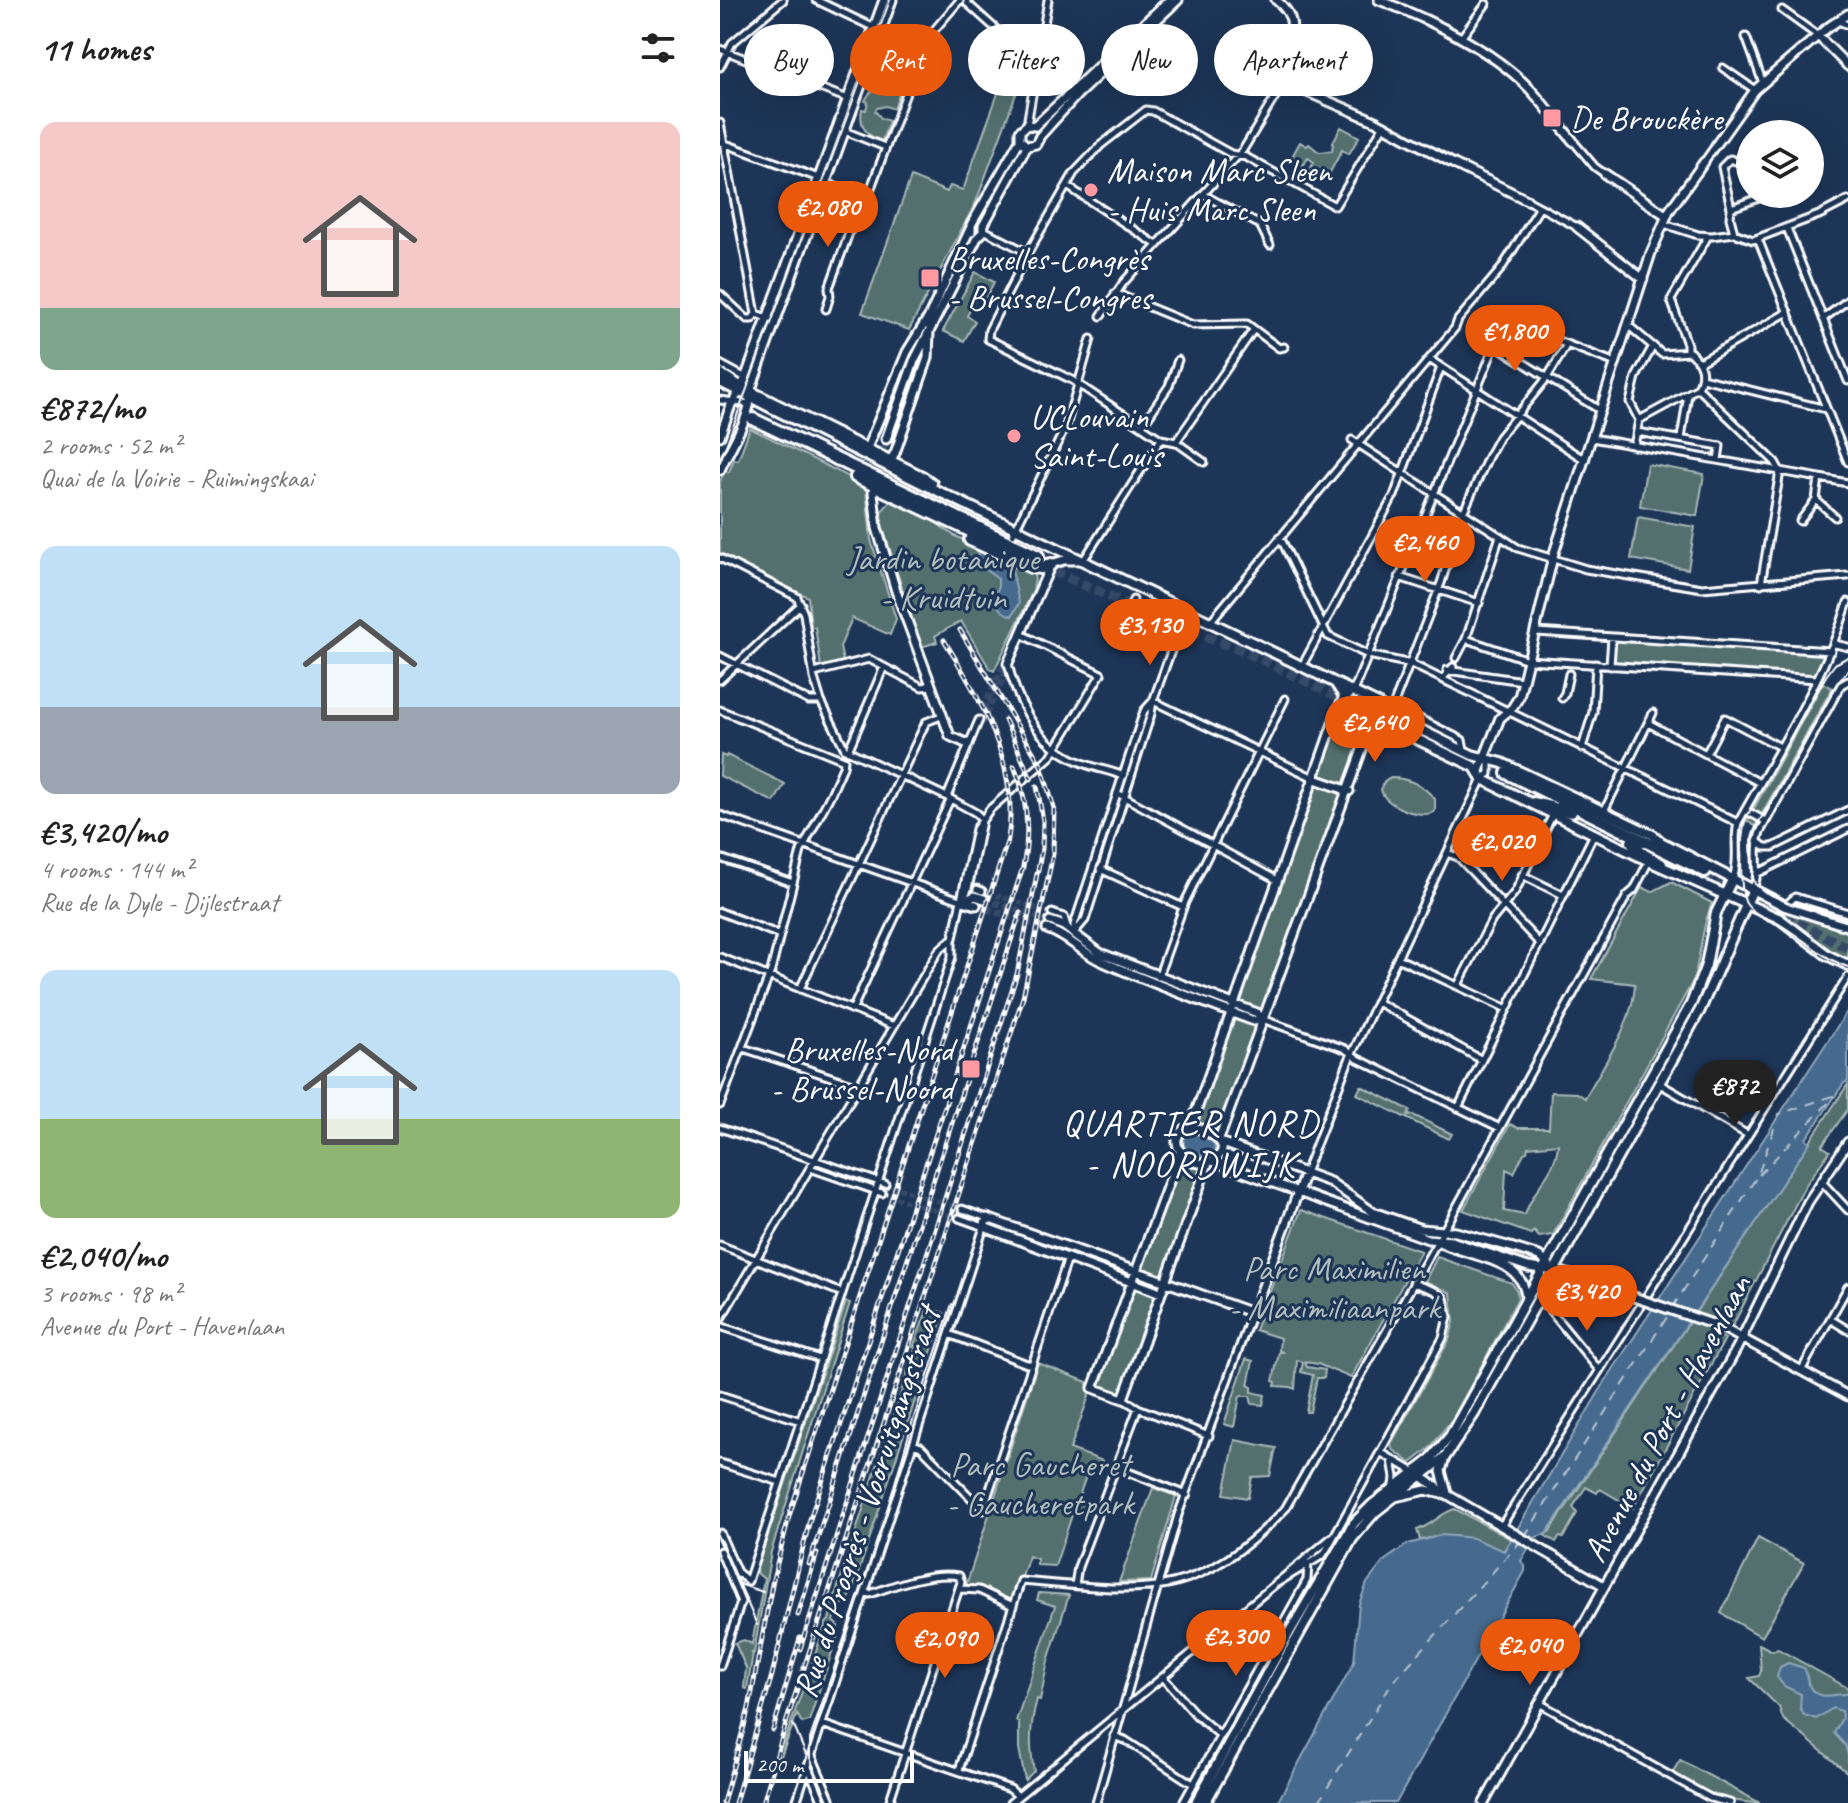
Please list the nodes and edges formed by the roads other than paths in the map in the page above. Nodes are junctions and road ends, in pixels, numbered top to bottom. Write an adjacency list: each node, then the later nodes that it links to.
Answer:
1 (783, 0): 27 (street)
2 (816, 0): 16 (street)
3 (884, 0): 17 (street)
4 (892, 0): 18 (street)
5 (960, 0): 19 (street)
6 (967, 0): 20 (street)
7 (1048, 0): 21 (street)
8 (1169, 0): 41 (street)
9 (1178, 0): 43 (street)
10 (1276, 0): 22 (street)
11 (1379, 0): 26 (street)
12 (1486, 4): 26 (street)
13 (1782, 10): 24 (street)
14 (1848, 14): 15 (street)
15 (1838, 21): 23 (street); 24 (street)
16 (866, 24)
17 (878, 24)
18 (880, 24)
19 (939, 24)
20 (990, 24)
21 (1044, 24)
22 (1293, 24)
23 (1848, 25)
24 (1818, 36): 28 (street); 31 (street)
25 (1746, 37): 31 (street)
26 (1461, 38): 44 (street)
27 (723, 50): 29 (street); 38 (street)
28 (1848, 66)
29 (720, 67)
30 (1723, 68): 32 (street)
31 (1763, 83): 32 (street)
32 (1755, 90): 47 (street)
33 (853, 96): 38 (street)
34 (904, 96): 48 (street)
35 (1034, 96): 41 (street)
36 (1275, 96): 49 (street)
37 (1317, 96): 40 (street)
38 (852, 100): 42 (street)
39 (720, 123): 46 (street)
40 (1384, 125): 49 (street); 57 (street)
41 (1031, 126): 43 (street); 45 (street)
42 (841, 130): 48 (street); 53 (street)
43 (1040, 136): 45 (street)
44 (1573, 141): 52 (street)
45 (1024, 143): 63 (street); 66 (street)
46 (721, 144): 53 (street); 79 (street)
47 (1716, 145): 51 (street)
48 (885, 147): 56 (street)
49 (1239, 156): 54 (street); 55 (street)
50 (1736, 161): 61 (street)
51 (1704, 162): 62 (street)
52 (1605, 174): 62 (street)
53 (822, 180): 56 (street); 81 (street)
54 (1067, 186): 70 (street); 72 (street)
55 (1204, 195): 70 (street); 71 (street)
56 (861, 200): 77 (street)
57 (1527, 200): 60 (street)
58 (1848, 200): 65 (street)
59 (1736, 206): 61 (street)
60 (1540, 207): 64 (street); 92 (street)
61 (1731, 208): 67 (street)
62 (1666, 220): 68 (street); 73 (street)
63 (972, 226): 66 (street); 66 (street); 83 (street)
64 (1577, 227): 73 (street)
65 (1787, 228): 69 (street); 82 (street)
66 (982, 231): 72 (street); 83 (street)
67 (1734, 233): 68 (street); 69 (street)
68 (1708, 236): 91 (street)
69 (1758, 239): 78 (street)
70 (1157, 245): 74 (street)
71 (1270, 245)
72 (1028, 253): 103 (street)
73 (1643, 279): 84 (street)
74 (1115, 293): 80 (street); 85 (street)
75 (720, 294): 79 (street)
76 (1848, 300): 82 (street)
77 (826, 309)
78 (1788, 312): 94 (street); 110 (street)
79 (756, 314): 81 (street)
80 (1101, 316)
81 (771, 319): 106 (street); 106 (street)
82 (1823, 319): 101 (street)
83 (928, 326): 118 (street); 124 (street); 129 (street)
84 (1629, 326): 89 (street); 96 (street)
85 (1254, 328): 90 (street); 121 (street)
86 (1091, 339): 103 (street)
87 (1495, 345): 88 (street); 99 (street); 105 (street)
88 (1566, 346): 96 (street); 99 (street)
89 (1653, 346): 91 (street); 113 (street)
90 (1284, 347)
91 (1687, 351): 94 (street)
92 (1429, 359): 97 (street); 122 (street)
93 (1178, 360): 114 (street)
94 (1700, 362): 100 (street)
95 (720, 364): 106 (street)
96 (1617, 364): 111 (street)
97 (1441, 367): 105 (street); 132 (street)
98 (720, 373): 106 (main road)
99 (1547, 378): 111 (street); 112 (street)
100 (1702, 378): 104 (street); 110 (street)
101 (1848, 381)
102 (720, 382): 106 (main road)
103 (1077, 384): 114 (street); 141 (street)
104 (1698, 388): 107 (street); 131 (street)
105 (1477, 389): 112 (street); 136 (street)
106 (746, 390): 109 (street); 109 (street); 124 (main road); 130 (street)
107 (1688, 394): 113 (street); 120 (street)
108 (720, 400): 109 (street)
109 (733, 403): 116 (street)
110 (1827, 409): 128 (street)
111 (1601, 411): 117 (street)
112 (1516, 416): 125 (street); 138 (street)
113 (1639, 420): 115 (street)
114 (1142, 426): 119 (street)
115 (1637, 432): 120 (street); 123 (street)
116 (720, 436)
117 (1592, 438): 123 (street); 125 (street)
118 (886, 439)
119 (1161, 439): 121 (street); 147 (street)
120 (1681, 439): 126 (street)
121 (1176, 442): 127 (street)
122 (1355, 442): 132 (street); 143 (street)
123 (1634, 446): 126 (street)
124 (866, 452): 129 (main road)
125 (1585, 460): 145 (street)
126 (1718, 460): 131 (street)
127 (1204, 462)
128 (1848, 462)
129 (889, 463): 141 (main road)
130 (721, 465)
131 (1780, 471): 133 (street); 152 (street)
132 (1402, 473): 136 (street); 162 (street)
133 (1819, 478): 134 (street); 137 (street)
134 (1848, 483)
135 (873, 492): 188 (street)
136 (1434, 493): 138 (street); 151 (street)
137 (1816, 500): 139 (street); 140 (street)
138 (1463, 513): 142 (street); 154 (street)
139 (1835, 517)
140 (1800, 521)
141 (1014, 531): 144 (main road)
142 (1500, 536): 145 (street); 157 (street)
143 (1280, 537): 161 (street); 162 (street)
144 (1066, 556): 147 (main road); 149 (street)
145 (1553, 558): 152 (street); 163 (street)
146 (721, 561): 158 (street)
147 (1083, 561): 161 (main road)
148 (1035, 562): 148 (highway); 149 (highway); 153 (street)
149 (1051, 564): 153 (street)
150 (1848, 576): 152 (street)
151 (1399, 577): 154 (street); 169 (street)
152 (1761, 584)
153 (1042, 586): 164 (street)
154 (1438, 590): 157 (street); 175 (street)
155 (1133, 600): 159 (street)
156 (1848, 602): 168 (street)
157 (1479, 603): 166 (street)
158 (801, 604): 173 (street); 181 (street)
159 (1125, 617)
160 (1182, 622): 194 (street)
161 (1210, 623): 177 (main road)
162 (1322, 625): 169 (street); 177 (street)
163 (1536, 632): 165 (street); 172 (street)
164 (1021, 634): 174 (street); 206 (street)
165 (1612, 637): 168 (street); 178 (street)
166 (1466, 639): 171 (street); 172 (street)
167 (1848, 647): 168 (street)
168 (1833, 648): 183 (street)
169 (1368, 655): 175 (street); 189 (street)
170 (720, 656): 173 (street)
171 (1456, 658)
172 (1528, 660): 180 (street); 185 (street)
173 (736, 663): 184 (street); 193 (street)
174 (1008, 663): 206 (street)
175 (1414, 664): 182 (street); 196 (street)
176 (1596, 664): 178 (street); 180 (street); 207 (street)
177 (1302, 666): 187 (main road)
178 (1610, 666): 183 (street)
179 (884, 667): 181 (street); 188 (street); 208 (street)
180 (1570, 668): 191 (street)
181 (814, 673): 193 (street)
182 (1442, 679): 185 (street); 198 (street)
183 (1817, 679): 205 (street)
184 (720, 680)
185 (1523, 681): 198 (street)
186 (1847, 681): 233 (street)
187 (1336, 684): 189 (main road); 190 (main road)
188 (929, 686): 200 (street)
189 (1353, 692): 190 (street); 195 (main road)
190 (1344, 696): 201 (main road); 218 (street)
191 (1562, 698)
192 (1285, 699): 209 (street)
193 (821, 701): 208 (street)
194 (1153, 701): 209 (street); 215 (street); 217 (street)
195 (1376, 703): 201 (main road); 211 (main road)
196 (1393, 706)
197 (720, 710): 240 (street)
198 (1508, 711): 207 (street); 211 (street)
199 (1653, 713): 203 (street)
200 (941, 716): 204 (street); 214 (street)
201 (1374, 716): 213 (main road); 221 (street)
202 (980, 722): 204 (street)
203 (1648, 723): 210 (street); 212 (street)
204 (968, 744): 224 (street)
205 (1780, 747): 210 (street); 220 (street)
206 (1056, 748): 215 (street); 232 (street)
207 (1582, 748): 212 (street)
208 (848, 751): 214 (street)
209 (1259, 753): 218 (street); 241 (street)
210 (1705, 754): 220 (street)
211 (1486, 759): 213 (street); 219 (main road)
212 (1625, 769): 229 (street); 234 (street)
213 (1480, 775): 225 (main road); 242 (street)
214 (901, 776): 224 (street); 245 (street)
215 (1123, 776): 217 (street); 222 (street)
216 (1505, 776): 226 (highway)
217 (1130, 779): 223 (street)
218 (1315, 779): 221 (street); 253 (street)
219 (1536, 780): 226 (highway); 229 (main road)
220 (1760, 783): 227 (street)
221 (1349, 791): 289 (street)
222 (1117, 793): 223 (street); 247 (street)
223 (1125, 796): 241 (street); 248 (street)
224 (948, 798): 232 (street); 254 (street)
225 (1534, 803): 226 (highway); 230 (main road)
226 (1574, 810): 237 (highway)
227 (1745, 810): 233 (street); 234 (street)
228 (1848, 810): 238 (street)
229 (1604, 811): 239 (main road)
230 (1553, 814): 236 (main road); 251 (street)
231 (720, 815): 240 (street)
232 (982, 819): 260 (street)
233 (1765, 821): 238 (street)
234 (1738, 823): 252 (street)
235 (1848, 829): 249 (street)
236 (1594, 834): 244 (main road); 258 (street)
237 (1629, 838): 239 (highway); 246 (highway); 250 (highway)
238 (1757, 841): 249 (street)
239 (1661, 842): 252 (main road)
240 (804, 844): 245 (street); 255 (street)
241 (1213, 845): 253 (street); 265 (street)
242 (1447, 853): 263 (street); 275 (street)
243 (720, 858): 255 (street)
244 (1649, 861): 246 (main road); 300 (street)
245 (859, 864): 254 (street); 282 (street)
246 (1661, 864): 259 (main road)
247 (1093, 866): 248 (street); 270 (street)
248 (1101, 869): 265 (street); 270 (street)
249 (1758, 873): 256 (street)
250 (1704, 874)
251 (1522, 875): 258 (street); 263 (street)
252 (1733, 878): 256 (main road); 259 (main road)
253 (1278, 881): 285 (street)
254 (910, 882): 260 (street); 287 (street)
255 (793, 883): 271 (street)
256 (1753, 889): 261 (main road); 264 (main road)
257 (981, 893): 260 (street)
258 (1563, 895): 273 (street)
259 (1725, 895): 261 (main road); 284 (main road)
260 (963, 901): 262 (street); 272 (street)
261 (1746, 903): 276 (main road); 288 (main road)
262 (976, 905)
263 (1504, 906): 273 (street); 281 (street)
264 (1785, 906): 267 (street); 269 (main road)
265 (1183, 907): 279 (street)
266 (720, 912): 271 (street)
267 (1848, 913)
268 (1050, 921): 270 (street); 270 (street)
269 (1848, 926)
270 (1071, 934): 277 (street)
271 (780, 935): 278 (street)
272 (952, 940): 290 (street); 310 (street)
273 (1540, 944): 286 (street)
274 (720, 957): 278 (street)
275 (1397, 958): 281 (street); 283 (street)
276 (1848, 965)
277 (1129, 969): 279 (street); 285 (street)
278 (769, 976): 282 (street); 291 (street)
279 (1158, 977): 285 (street)
280 (1848, 977): 301 (street)
281 (1458, 985): 286 (street)
282 (800, 989): 287 (street)
283 (1377, 1002): 292 (street); 293 (street)
284 (1691, 1004): 288 (main road); 325 (main road)
285 (1232, 1008): 289 (street); 298 (street)
286 (1507, 1009): 293 (street)
287 (852, 1010): 290 (street)
288 (1700, 1010): 294 (main road)
289 (1262, 1019): 292 (street); 302 (street)
290 (894, 1026): 295 (street)
291 (743, 1048): 295 (street); 296 (street)
292 (1352, 1055): 297 (street); 308 (street)
293 (1482, 1060): 297 (street)
294 (1659, 1083): 301 (street); 325 (main road)
295 (858, 1086): 305 (street)
296 (720, 1105)
297 (1458, 1108): 300 (street)
298 (1191, 1126): 302 (street); 304 (street)
299 (720, 1128): 305 (street)
300 (1500, 1128): 318 (street)
301 (1748, 1135): 343 (street)
302 (1220, 1140): 306 (street); 308 (street)
303 (1848, 1142): 309 (street, Avenue du Port - Havenlaan)
304 (1180, 1152): 306 (street); 326 (street)
305 (814, 1160): 307 (street); 310 (street)
306 (1211, 1162): 312 (street); 327 (street)
307 (810, 1168): 311 (street); 323 (street)
308 (1305, 1173): 312 (street); 318 (street)
309 (1822, 1182): 314 (street); 340 (street, Avenue du Port - Havenlaan)
310 (882, 1183): 311 (street)
311 (879, 1192): 331 (street)
312 (1298, 1193): 320 (street); 335 (street)
313 (962, 1209): 316 (street)
314 (1848, 1210)
315 (959, 1218): 317 (street)
316 (987, 1218): 317 (street, Rue du Progrès - Vooruitgangstraat); 319 (street)
317 (984, 1227): 322 (street); 339 (street, Rue du Progrès - Vooruitgangstraat)
318 (1442, 1232): 320 (street); 325 (street)
319 (1042, 1236): 322 (street); 326 (street)
320 (1437, 1241): 325 (street); 329 (street); 333 (street)
321 (720, 1245): 323 (street)
322 (1038, 1247): 324 (street)
323 (756, 1258): 331 (street); 337 (street)
324 (1068, 1258): 328 (street); 342 (street)
325 (1547, 1267): 333 (main road); 334 (main road); 340 (street, bridge)
326 (1136, 1270): 327 (street); 328 (street)
327 (1166, 1281): 332 (street); 335 (street)
328 (1132, 1282): 332 (street); 347 (street)
329 (1413, 1283): 352 (street); 368 (street)
330 (1848, 1287): 336 (street)
331 (842, 1293): 341 (street)
332 (1161, 1293): 347 (street)
333 (1526, 1300): 357 (main road)
334 (1537, 1300): 343 (street); 353 (main road)
335 (1253, 1313): 350 (street)
336 (1830, 1319): 338 (street); 344 (street)
337 (720, 1323): 341 (street)
338 (1848, 1330)
339 (949, 1334): 342 (street); 351 (street, Rue du Progrès - Vooruitgangstraat)
340 (1742, 1338): 344 (street); 367 (street, Avenue du Port - Havenlaan)
341 (820, 1359): 349 (street)
342 (1031, 1364): 351 (street)
343 (1599, 1370): 362 (street)
344 (1801, 1371): 346 (street)
345 (720, 1395): 349 (street)
346 (1848, 1396)
347 (1123, 1399): 348 (street)
348 (1138, 1408): 350 (street); 356 (street)
349 (801, 1421): 358 (street)
350 (1209, 1436): 360 (street)
351 (913, 1444): 370 (street, Rue du Progrès - Vooruitgangstraat)
352 (1380, 1452): 354 (street); 365 (street)
353 (1445, 1457): 357 (main road); 361 (street)
354 (1391, 1459): 357 (street); 359 (street)
355 (720, 1463): 358 (street)
356 (1115, 1467): 360 (street); 366 (street)
357 (1418, 1474): 359 (main road); 361 (street)
358 (780, 1482): 363 (street)
359 (1394, 1492): 361 (street); 395 (main road); 396 (main road)
360 (1187, 1495): 368 (street)
361 (1448, 1495): 362 (street)
362 (1502, 1525): 367 (street)
363 (720, 1533)
364 (720, 1551): 372 (street)
365 (1308, 1561): 373 (street); 380 (street)
366 (1075, 1585): 368 (street); 371 (street)
367 (1604, 1586): 376 (street, Avenue du Port - Havenlaan)
368 (1156, 1588): 374 (street)
369 (960, 1589): 370 (street); 371 (street); 382 (street)
370 (865, 1593): 378 (street, Rue du Progrès - Vooruitgangstraat)
371 (1013, 1606): 385 (street)
372 (720, 1666)
373 (1163, 1677): 375 (street); 380 (street)
374 (1129, 1682): 375 (street); 377 (street)
375 (1143, 1694): 377 (street)
376 (1539, 1703): 397 (street, Avenue du Port - Havenlaan); 398 (street)
377 (1120, 1713): 379 (street); 381 (street)
378 (822, 1724): 382 (street); 383 (street, Rue du Progrès - Vooruitgangstraat)
379 (1098, 1731): 381 (street); 387 (street)
380 (1221, 1736): 386 (street)
381 (1114, 1738): 386 (street); 393 (street)
382 (906, 1752): 385 (street); 391 (street)
383 (812, 1754): 384 (street, Rue du Progrès - Vooruitgangstraat); 390 (street)
384 (808, 1766): 388 (street, Rue du Progrès - Vooruitgangstraat); 389 (street)
385 (959, 1770): 387 (street)
386 (1193, 1784): 394 (street)
387 (1018, 1796): 392 (street)
388 (796, 1803)
389 (823, 1803)
390 (832, 1803)
391 (889, 1803)
392 (1010, 1803)
393 (1096, 1803)
394 (1183, 1803)
395 (1196, 1803)
396 (1205, 1803)
397 (1484, 1803)
398 (1730, 1803)

